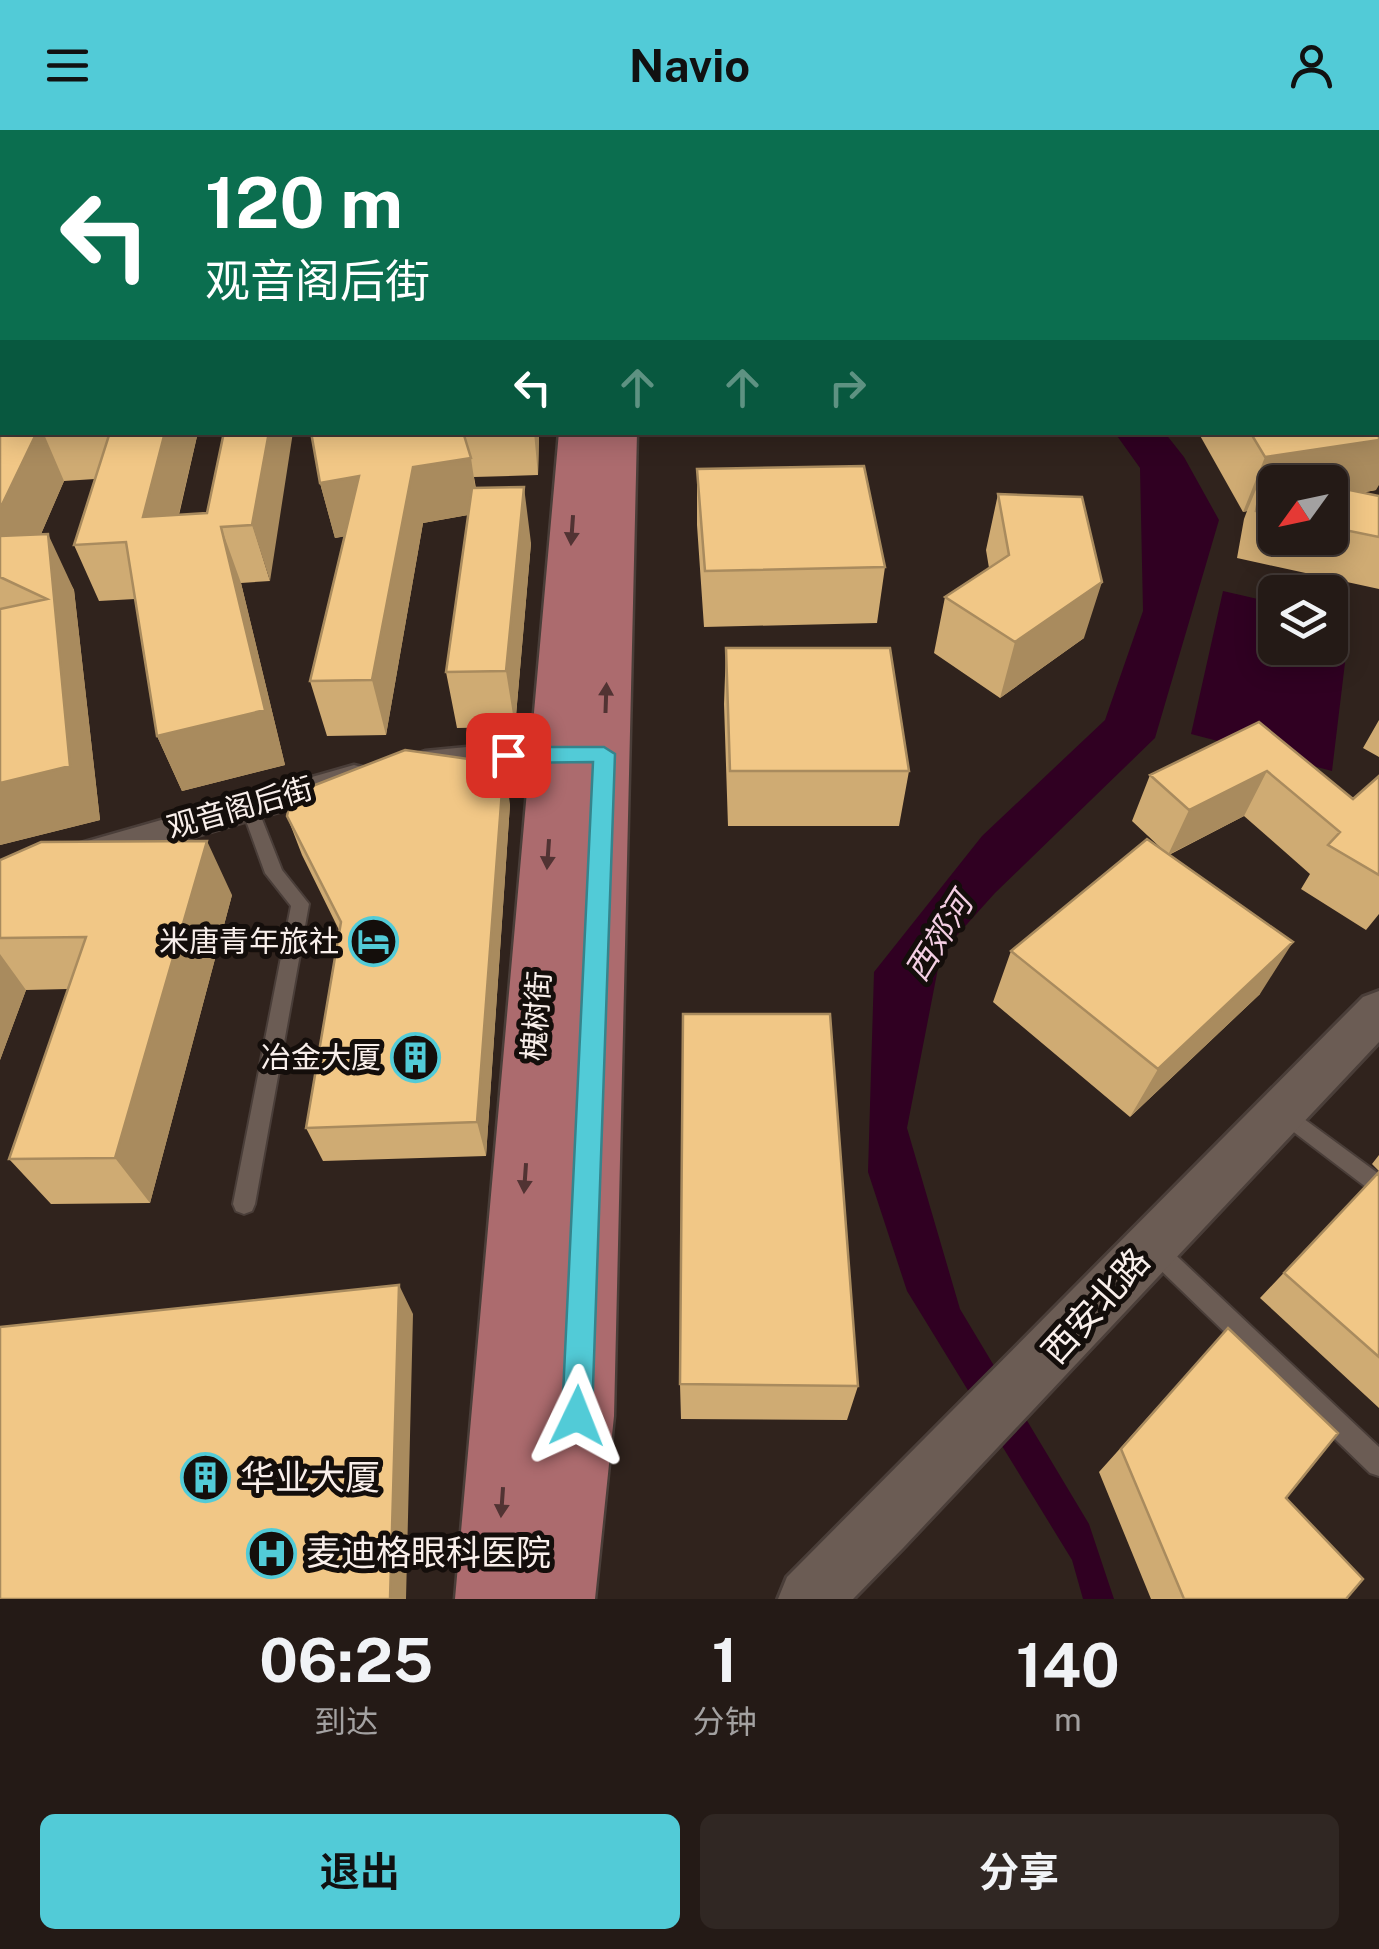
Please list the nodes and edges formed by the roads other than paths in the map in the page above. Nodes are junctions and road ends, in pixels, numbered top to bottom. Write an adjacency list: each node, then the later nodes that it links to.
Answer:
1 (578, 435): 3 (main road, 槐树街, one-way to 3)
2 (618, 435): 3 (main road, 槐树街, one-way to 2)
3 (580, 755): 4 (street, 观音阁后街); 12 (main road, 槐树街, one-way to 12); 13 (main road, 槐树街)
4 (248, 804): 5 (street, 观音阁后街); 9 (lane)
5 (0, 880)
6 (1379, 1011): 7 (street, 西安北路)
7 (1280, 1111): 8 (lane); 10 (street, 西安北路)
8 (1379, 1188)
9 (244, 1204)
10 (1151, 1246): 11 (lane); 14 (street, 西安北路)
11 (1376, 1465)
12 (495, 1599)
13 (554, 1599)
14 (809, 1599)

